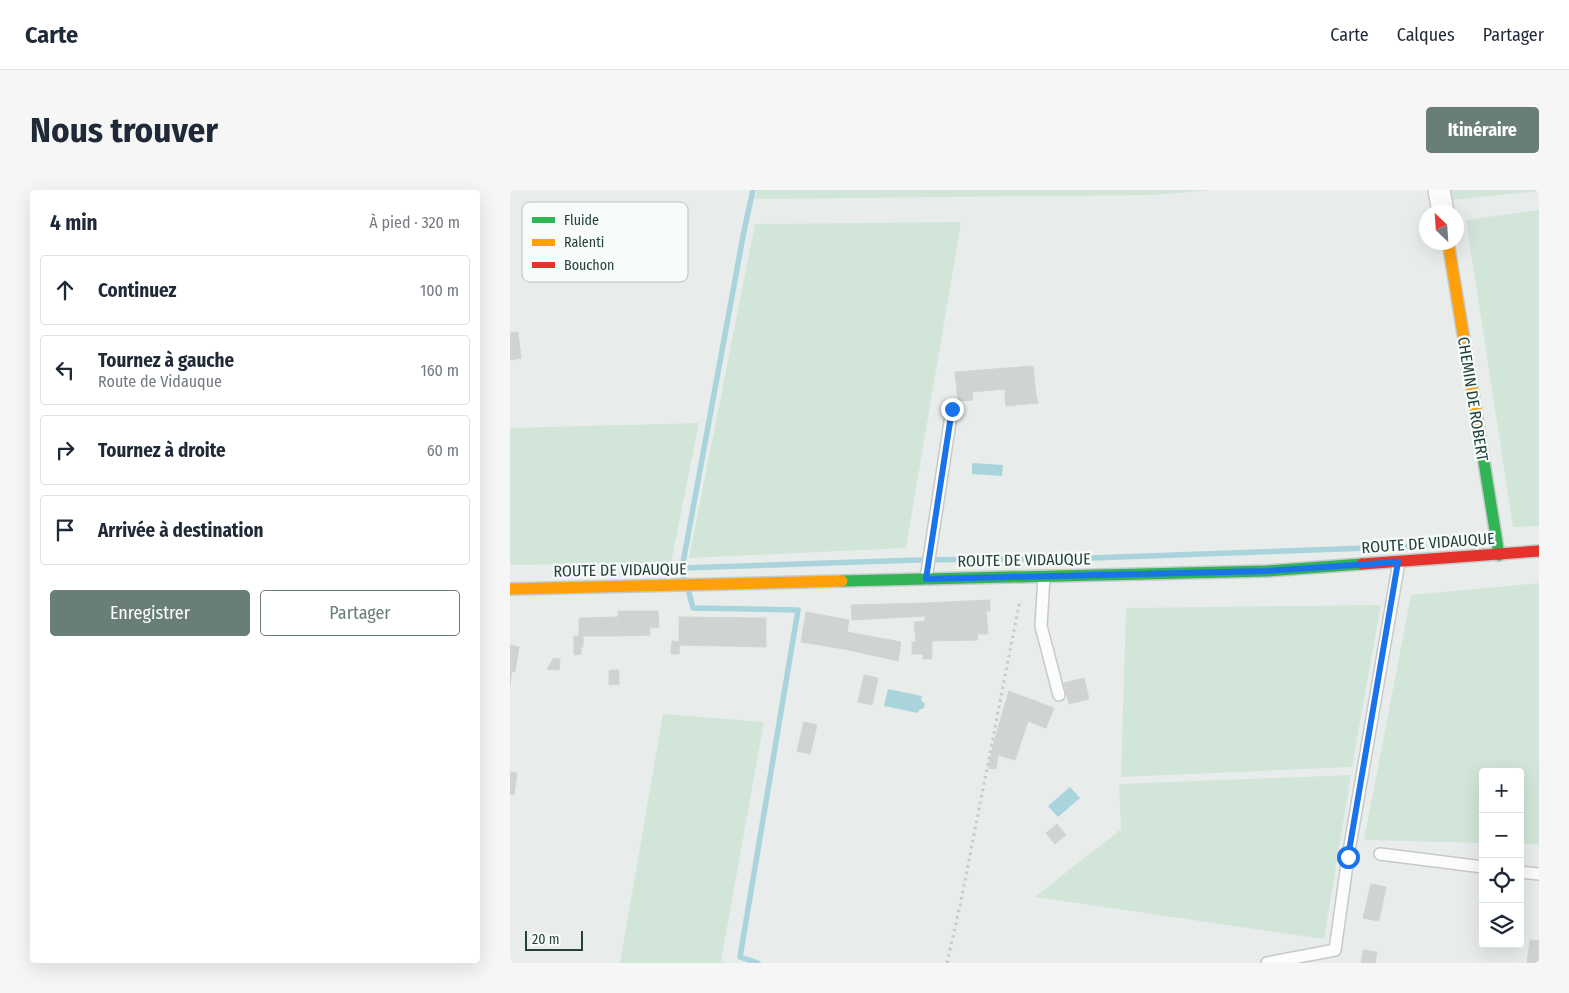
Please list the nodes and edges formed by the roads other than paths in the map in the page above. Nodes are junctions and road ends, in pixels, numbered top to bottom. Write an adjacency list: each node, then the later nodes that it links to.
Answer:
1 (1439, 190): 2 (street)
2 (1442, 205)
3 (1449, 250): 6 (street, CHEMIN DE ROBERT)
4 (952, 409): 9 (lane)
5 (1539, 551): 6 (street, ROUTE DE VIDAUQUE)
6 (1498, 555): 7 (street, ROUTE DE VIDAUQUE)
7 (1398, 562): 8 (street, ROUTE DE VIDAUQUE); 16 (lane)
8 (1044, 576): 9 (street, ROUTE DE VIDAUQUE); 11 (lane)
9 (926, 579): 10 (street, ROUTE DE VIDAUQUE)
10 (510, 589)
11 (1059, 695)
12 (1380, 854): 13 (lane)
13 (1479, 866)
14 (1524, 872): 15 (lane)
15 (1539, 874)
16 (1267, 963)

